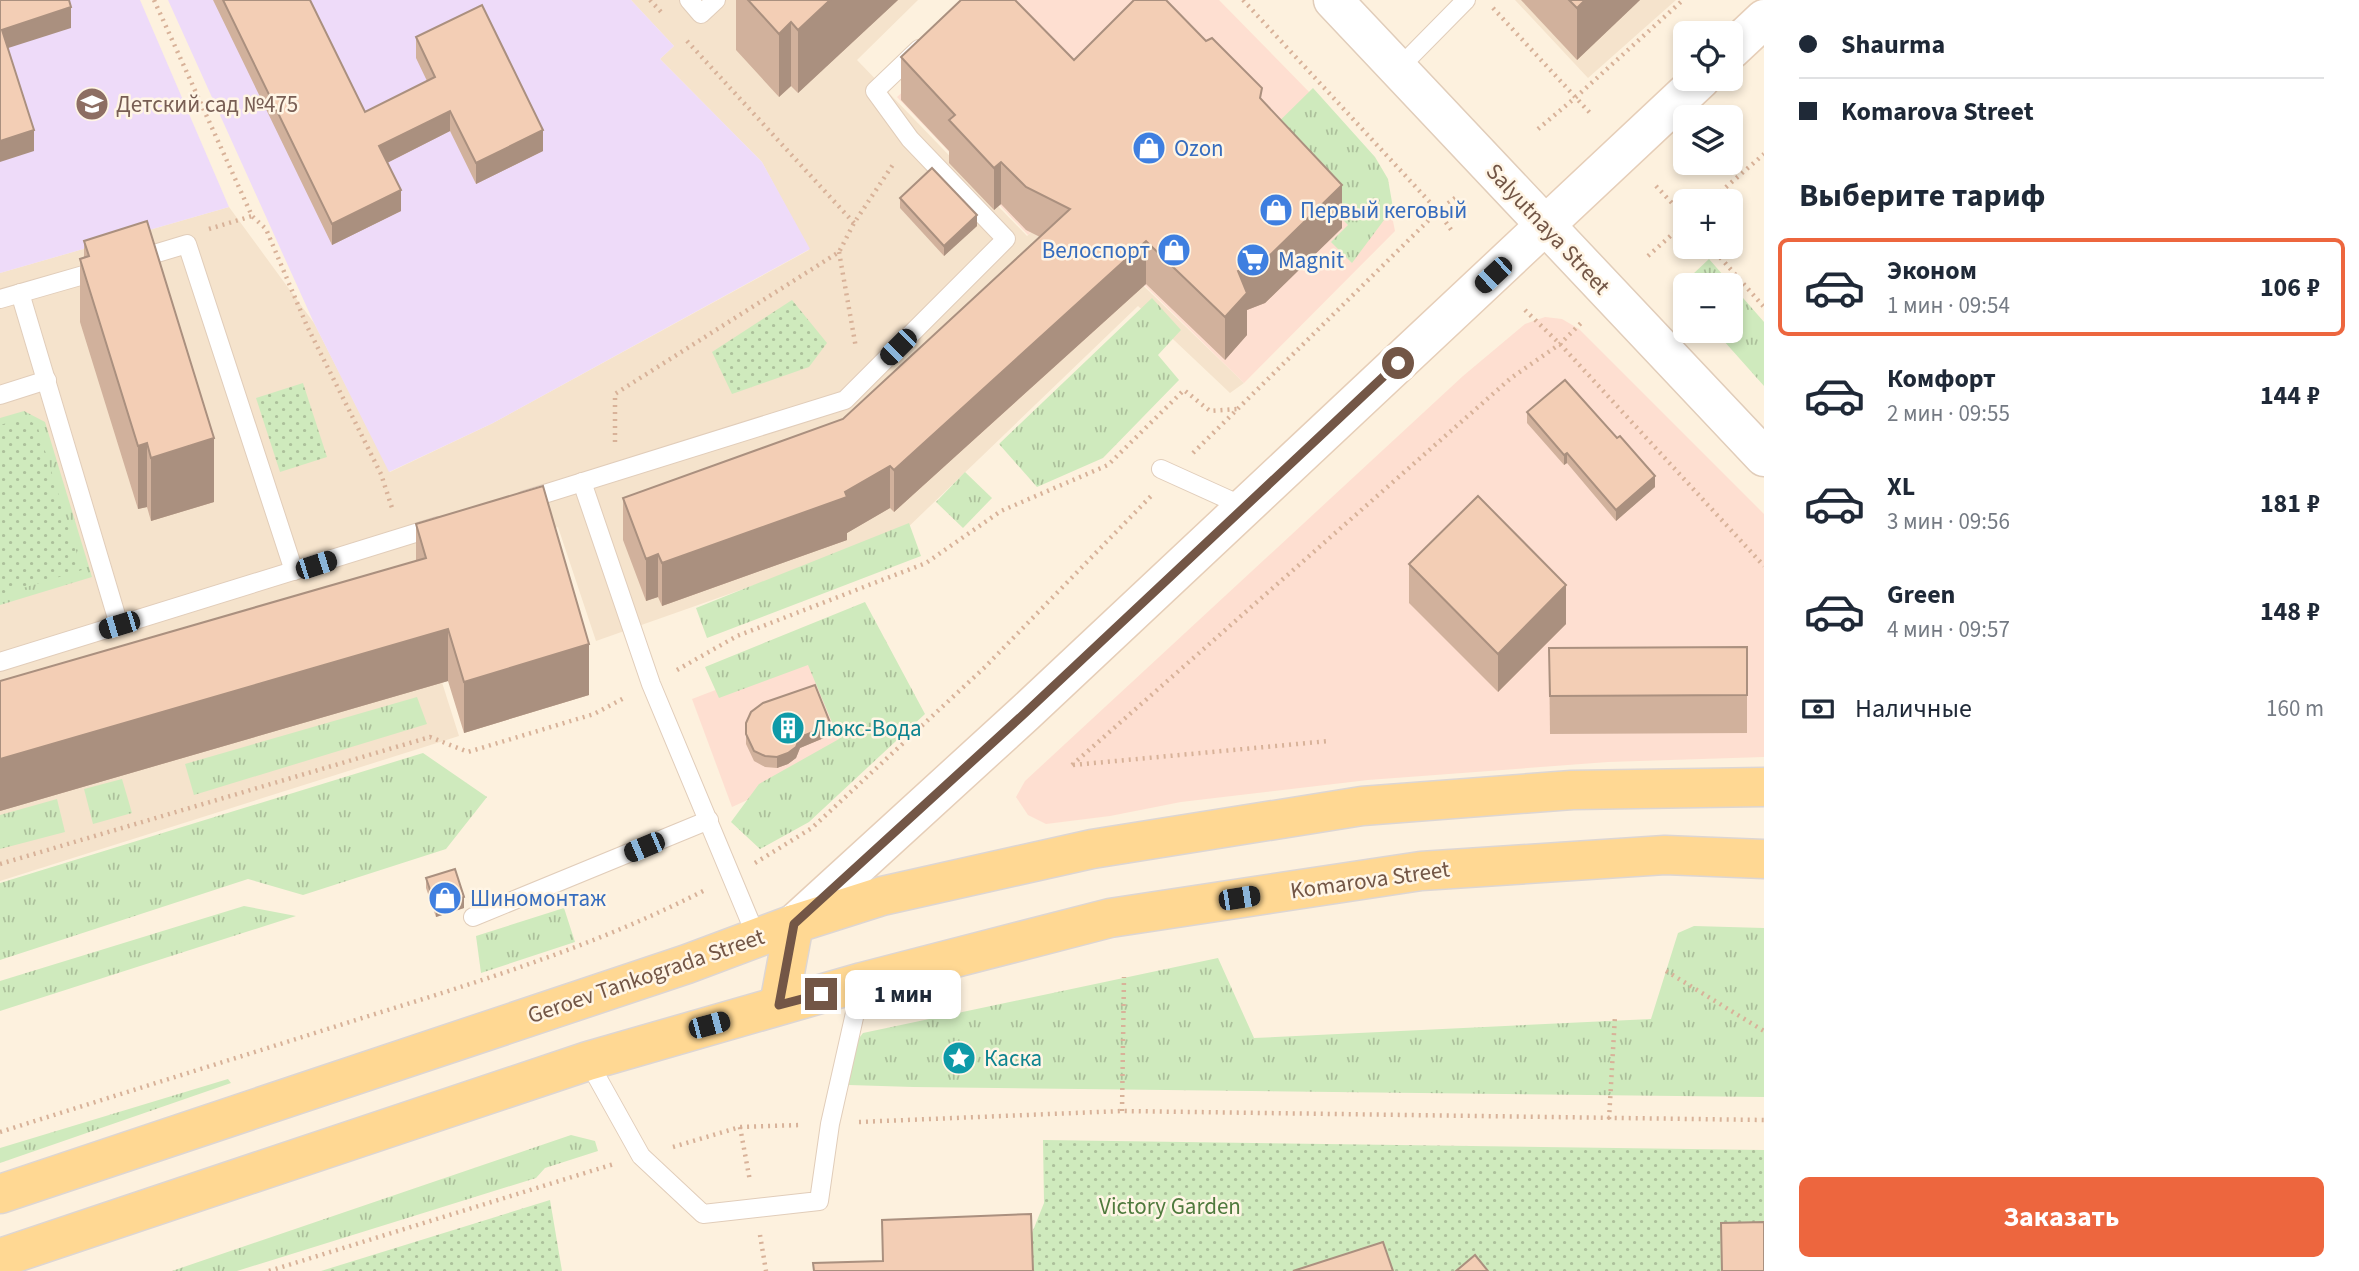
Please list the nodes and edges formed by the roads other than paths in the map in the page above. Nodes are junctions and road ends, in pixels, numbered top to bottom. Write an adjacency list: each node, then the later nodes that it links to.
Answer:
1 (688, 0): 2 (lane)
2 (716, 0)
3 (1333, 0): 8 (main road, Salyutnaya Street)
4 (1466, 0): 8 (lane)
5 (1764, 19): 7 (main road)
6 (932, 36): 17 (lane)
7 (1743, 39)
8 (1398, 69): 10 (main road, Salyutnaya Street)
9 (1688, 91): 10 (main road, Geroev Tankograda Street)
10 (1545, 225): 15 (main road, Salyutnaya Street); 19 (main road, Geroev Tankograda Street)
11 (20, 293): 12 (lane); 13 (lane); 21 (lane)
12 (0, 299)
13 (47, 380): 14 (lane); 22 (lane)
14 (0, 395)
15 (1764, 457)
16 (1166, 472): 19 (lane)
17 (582, 482): 18 (lane); 25 (lane)
18 (505, 506)
19 (1245, 507): 28 (main road, Geroev Tankograda Street)
20 (453, 522): 21 (lane)
21 (294, 571): 22 (lane)
22 (119, 625): 23 (lane)
23 (0, 662)
24 (1764, 787): 28 (main road)
25 (709, 820): 27 (lane); 29 (lane)
26 (1764, 859): 30 (main road, Komarova Street)
27 (473, 917)
28 (794, 924): 29 (main road, Geroev Tankograda Street); 31 (main road)
29 (757, 938): 33 (main road, Geroev Tankograda Street)
30 (862, 982): 31 (main road, Komarova Street); 32 (lane)
31 (779, 1005): 32 (main road)
32 (588, 1061): 34 (main road)
33 (0, 1194)
34 (0, 1258)

